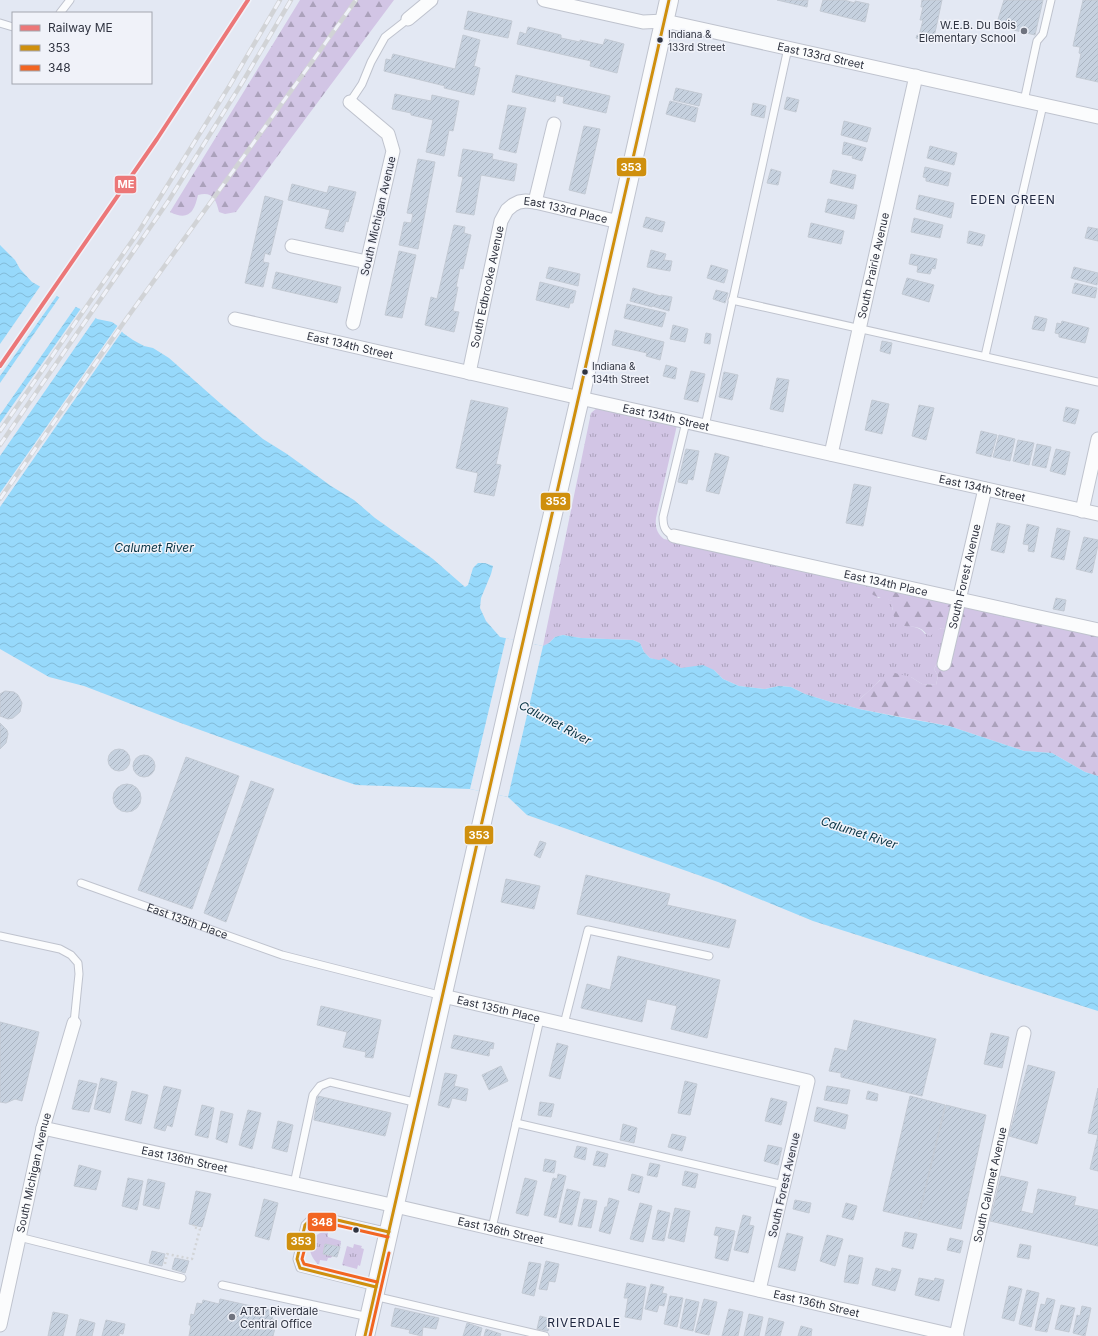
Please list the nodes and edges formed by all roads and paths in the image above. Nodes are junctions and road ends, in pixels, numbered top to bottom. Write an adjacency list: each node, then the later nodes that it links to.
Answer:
1 (70, 0): 6 (lane)
2 (431, 0): 7 (street)
3 (544, 0): 8 (street, East 133rd Street)
4 (669, 0): 8 (main road)
5 (1051, 0): 13 (lane)
6 (61, 12)
7 (408, 19): 14 (lane)
8 (664, 20): 11 (street, East 133rd Street); 20 (main road)
9 (0, 23): 10 (lane)
10 (12, 27)
11 (788, 48): 12 (street, East 133rd Street); 23 (lane)
12 (916, 76): 13 (street, East 133rd Street); 26 (street, South Prairie Avenue)
13 (1024, 101): 15 (street, East 133rd Street)
14 (350, 102): 22 (street, South Michigan Avenue)
15 (1043, 105): 16 (street, East 133rd Street); 27 (lane)
16 (1098, 117)
17 (554, 124): 18 (street)
18 (535, 202): 19 (street, East 133rd Place); 20 (street, East 133rd Place)
19 (513, 205): 28 (street, South Edbrooke Avenue)
20 (619, 222): 30 (main road)
21 (292, 246): 22 (street)
22 (367, 262): 25 (street, South Michigan Avenue)
23 (732, 300): 26 (lane); 32 (lane)
24 (235, 319): 28 (street, East 134th Street)
25 (353, 323)
26 (860, 328): 27 (lane); 34 (street, South Prairie Avenue)
27 (985, 356): 29 (lane)
28 (470, 373): 30 (street, East 134th Street)
29 (1098, 382)
30 (580, 398): 31 (street, East 134th Street); 45 (main road)
31 (686, 422): 32 (street, East 134th Street); 38 (lane)
32 (705, 426): 34 (street, East 134th Street)
33 (1098, 438): 36 (street)
34 (831, 454): 35 (street, East 134th Street)
35 (985, 489): 36 (street, East 134th Street); 39 (street, South Forest Avenue)
36 (1082, 511): 37 (street, East 134th Street)
37 (1098, 514)
38 (674, 536): 39 (street, East 134th Place)
39 (959, 599): 40 (street, East 134th Place); 41 (street, South Forest Avenue)
40 (1098, 630)
41 (944, 664)
42 (81, 883): 45 (lane, East 135th Place)
43 (0, 936): 47 (lane)
44 (709, 956): 48 (lane)
45 (443, 996): 46 (street, East 135th Place); 51 (main road)
46 (540, 1019): 48 (street, East 135th Place); 52 (lane)
47 (74, 1023): 53 (street, South Michigan Avenue)
48 (564, 1024): 50 (street, East 135th Place)
49 (1024, 1033): 70 (street, South Calumet Avenue)
50 (808, 1081): 55 (street, South Forest Avenue)
51 (418, 1103): 54 (lane); 56 (main road)
52 (516, 1123): 55 (lane); 58 (lane)
53 (43, 1128): 54 (street, East 136th Street); 60 (street, South Michigan Avenue)
54 (294, 1184): 56 (street, East 136th Street)
55 (784, 1185): 64 (street, South Forest Avenue)
56 (395, 1206): 58 (street, East 136th Street); 59 (main road)
57 (194, 1225): 61 (path)
58 (492, 1228): 64 (street, East 136th Street)
59 (388, 1232): 65 (main road); 65 (lane)
60 (19, 1237): 62 (lane); 67 (street, South Michigan Avenue)
61 (165, 1264)
62 (182, 1278)
63 (222, 1285): 66 (lane)
64 (759, 1290): 70 (street, East 136th Street)
65 (375, 1291): 66 (main road); 69 (lane)
66 (369, 1317): 68 (main road)
67 (0, 1325)
68 (365, 1336)
69 (545, 1336)
70 (956, 1336)

